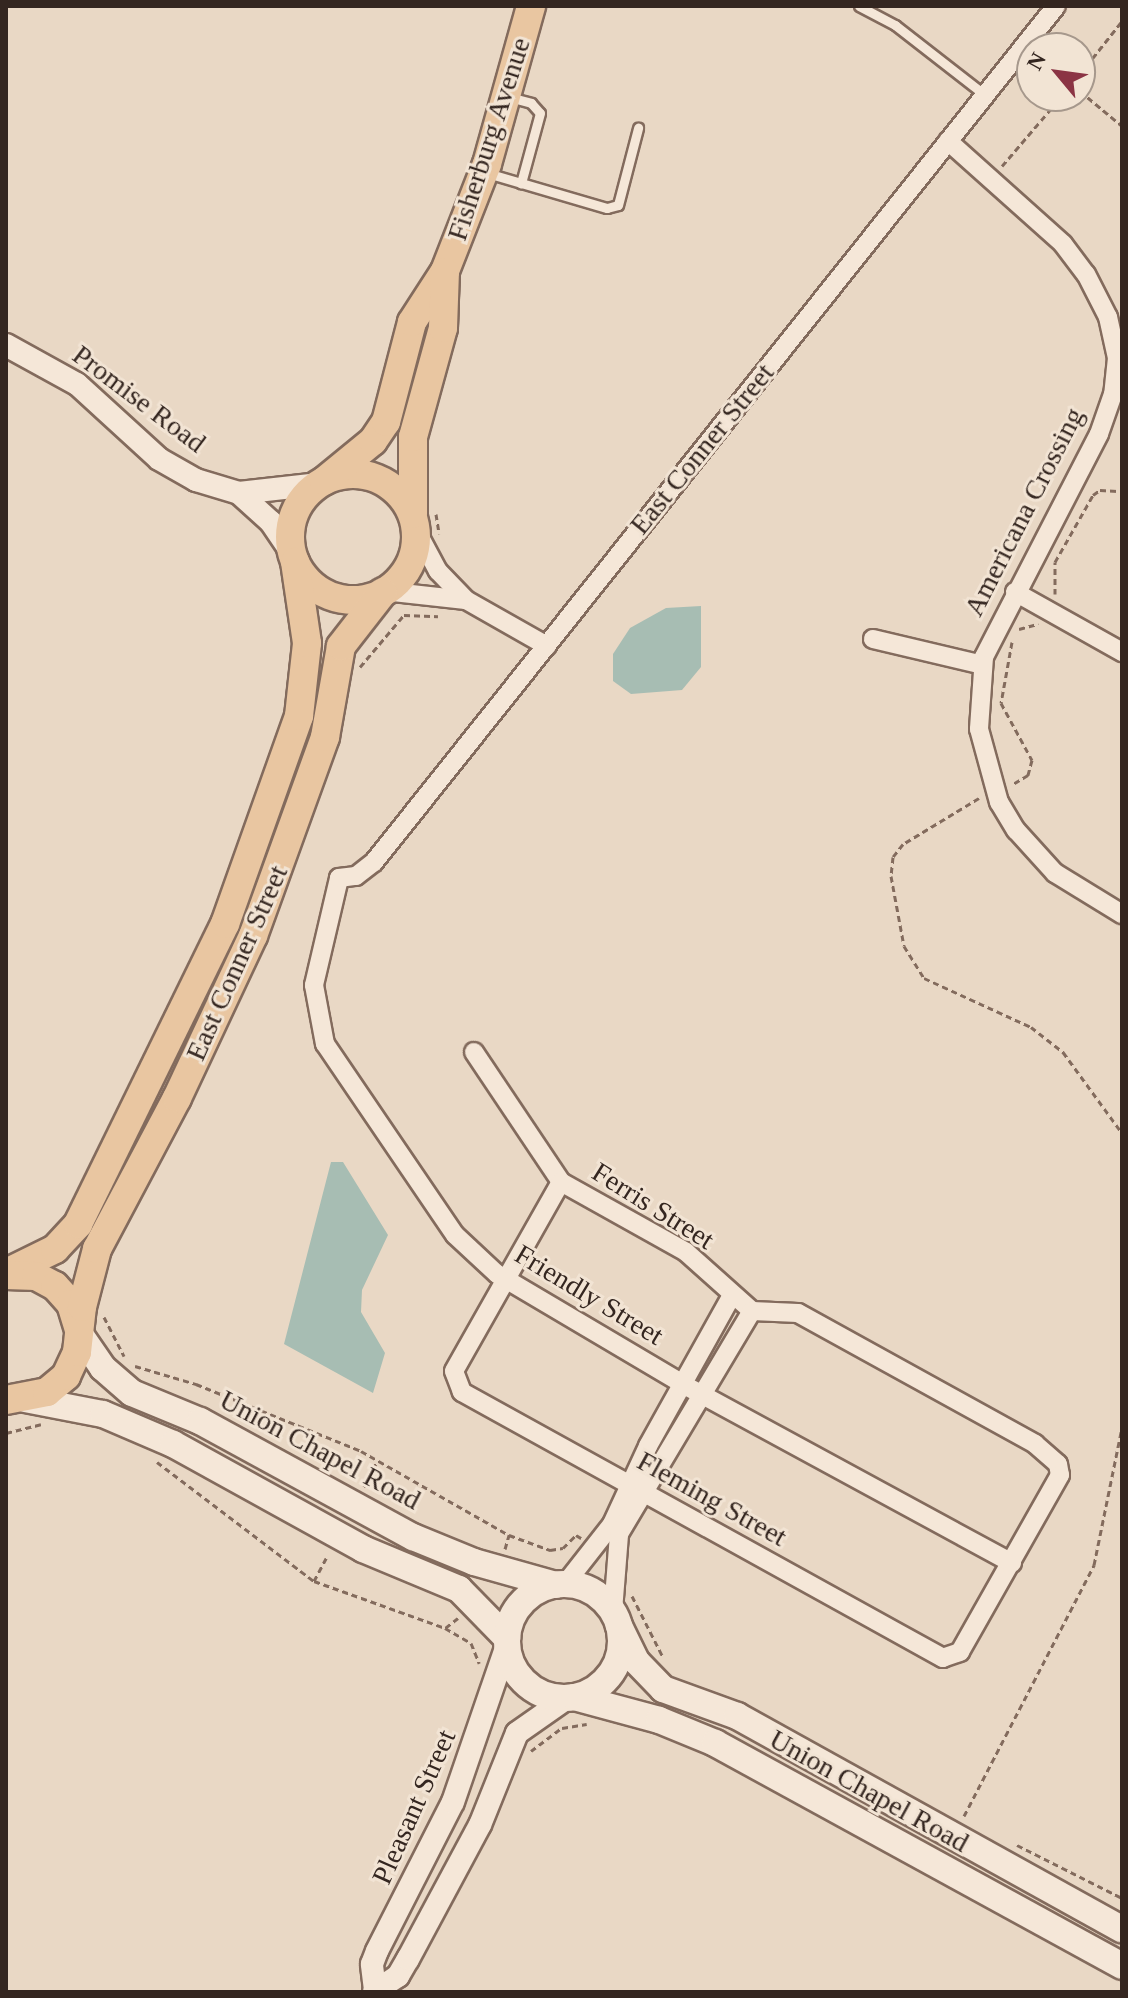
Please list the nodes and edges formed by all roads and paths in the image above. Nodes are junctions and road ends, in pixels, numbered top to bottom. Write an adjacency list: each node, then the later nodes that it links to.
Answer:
1 (531, 6): 7 (main road, Fisherburg Avenue)
2 (859, 6): 6 (lane)
3 (1056, 6): 6 (street, East Conner Street)
4 (1122, 21): 5 (path)
5 (1096, 54)
6 (985, 95): 12 (street, East Conner Street)
7 (506, 96): 13 (main road, Fisherburg Avenue); 15 (lane)
8 (1096, 104): 10 (path)
9 (1049, 112): 14 (path)
10 (1122, 126)
11 (638, 128): 15 (lane)
12 (948, 141): 14 (street, Americana Crossing); 29 (street, East Conner Street)
13 (484, 172): 15 (lane); 16 (main road, Fisherburg Avenue)
14 (992, 179): 24 (street, Americana Crossing)
15 (521, 183)
16 (445, 271): 18 (main road, Fisherburg Avenue); 21 (main road, Fisherburg Avenue)
17 (6, 345): 20 (street, Promise Road)
18 (322, 483): 20 (street, Promise Road); 21 (main road); 22 (main road)
19 (1122, 491): 25 (path)
20 (239, 493): 22 (street, Promise Road)
21 (426, 524): 23 (main road); 26 (street)
22 (293, 558): 23 (main road); 39 (main road, East Conner Street)
23 (384, 592): 26 (street); 44 (main road, East Conner Street)
24 (1015, 592): 30 (street); 31 (street, Americana Crossing)
25 (1055, 594)
26 (466, 600): 29 (street)
27 (1038, 624): 32 (path)
28 (873, 639): 31 (street)
29 (547, 646): 34 (street, East Conner Street)
30 (1122, 652)
31 (983, 665): 35 (street, Americana Crossing)
32 (1010, 785)
33 (979, 798): 37 (path)
34 (339, 878): 40 (street, Friendly Street)
35 (1122, 914)
36 (474, 1052): 38 (street, Ferris Street)
37 (1122, 1133)
38 (561, 1182): 40 (street); 41 (street, Ferris Street)
39 (6, 1274): 44 (main road)
40 (505, 1281): 45 (street, Friendly Street); 54 (street, Fleming Street)
41 (731, 1297): 42 (street, Ferris Street); 45 (street)
42 (752, 1311): 46 (street); 59 (street)
43 (104, 1312): 52 (path)
44 (79, 1332): 47 (main road, East Conner Street); 61 (main road, Union Chapel Road)
45 (683, 1384): 46 (street, Friendly Street); 54 (street)
46 (703, 1394): 54 (street); 59 (street, Friendly Street)
47 (14, 1401): 66 (main road)
48 (50, 1426): 50 (path)
49 (1122, 1427): 72 (path)
50 (6, 1433)
51 (147, 1454): 60 (path)
52 (378, 1461): 53 (path); 55 (path)
53 (363, 1490)
54 (637, 1491): 59 (street, Fleming Street); 61 (street); 64 (street)
55 (509, 1535): 56 (path); 57 (path)
56 (576, 1535)
57 (503, 1555)
58 (326, 1558): 60 (path)
59 (1012, 1563)
60 (314, 1581): 65 (path)
61 (560, 1585): 64 (main road); 66 (main road)
62 (630, 1588): 67 (path)
63 (463, 1613): 65 (path)
64 (616, 1618): 69 (main road); 73 (main road, Union Chapel Road)
65 (445, 1628): 68 (path)
66 (507, 1641): 69 (main road); 75 (street, Pleasant Street)
67 (669, 1666)
68 (480, 1671)
69 (570, 1698): 74 (main road, Union Chapel Road); 75 (street, Pleasant Street)
70 (590, 1724): 71 (path)
71 (528, 1754)
72 (963, 1817)
73 (1122, 1929)
74 (1122, 1966)
75 (374, 1991)

